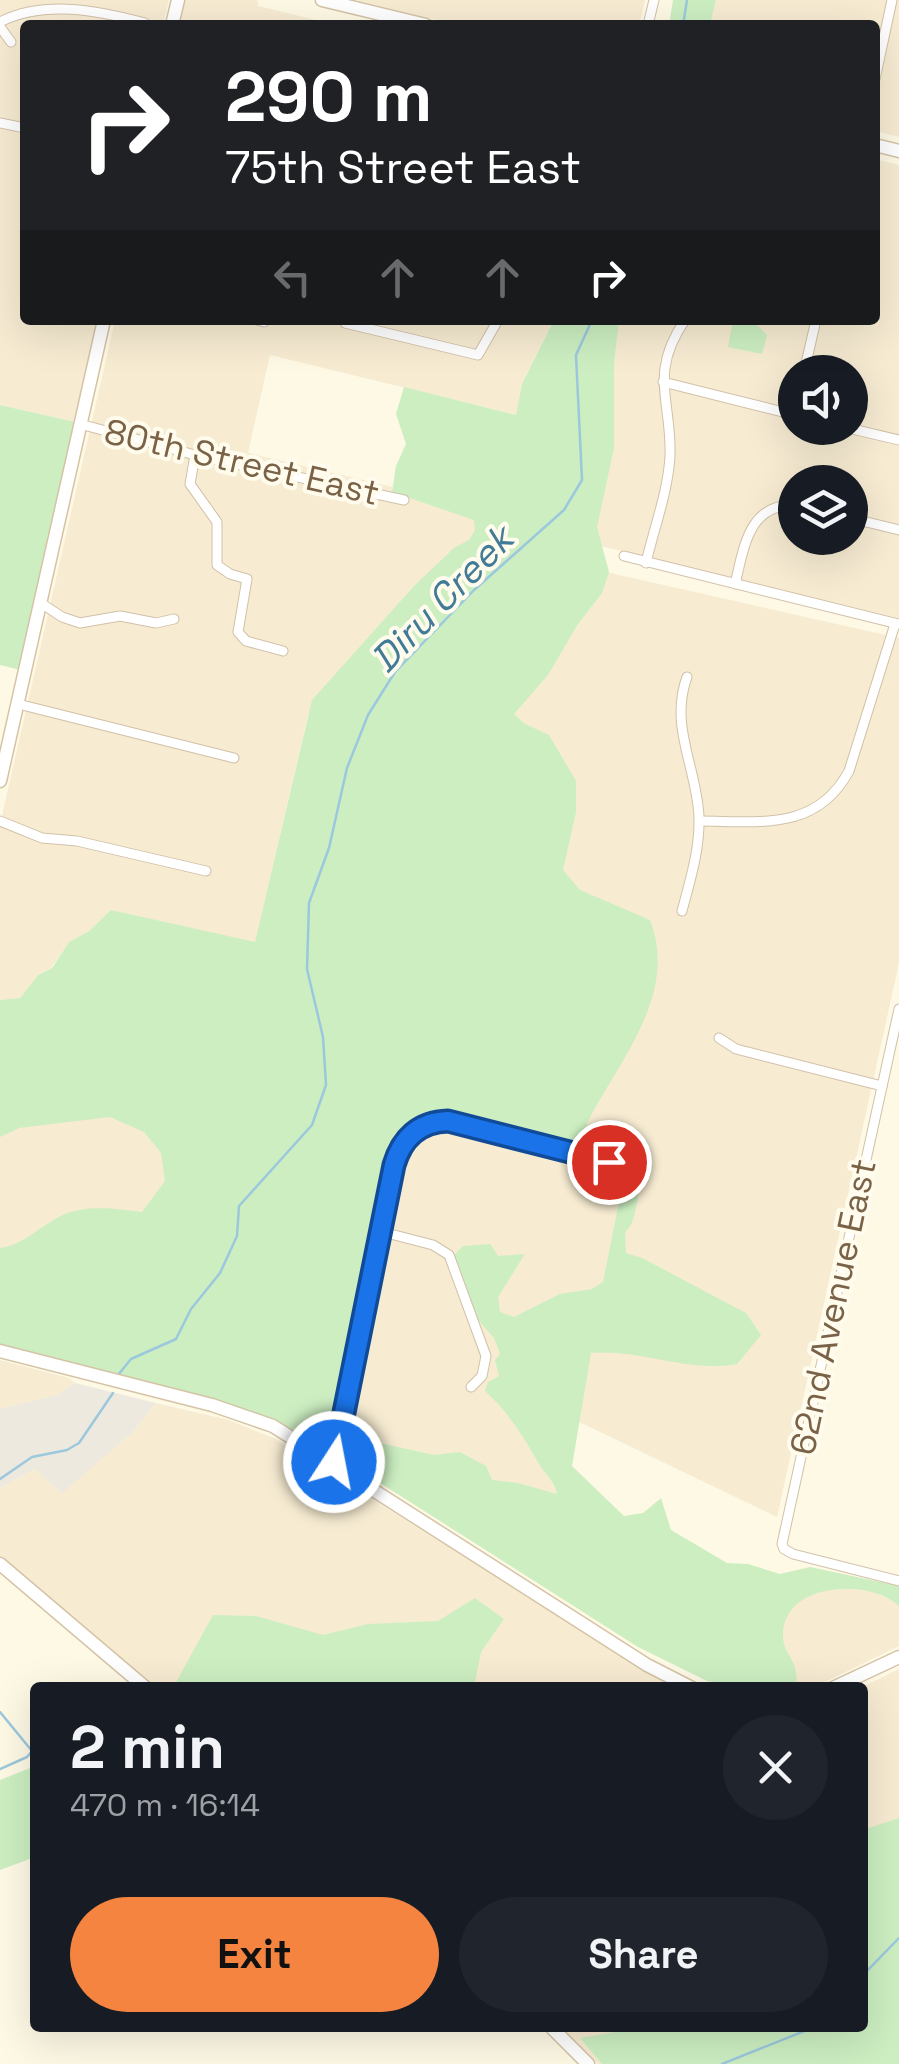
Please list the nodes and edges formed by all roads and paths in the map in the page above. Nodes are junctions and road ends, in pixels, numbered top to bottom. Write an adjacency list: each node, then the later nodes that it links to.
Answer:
1 (322, 0): 3 (main road)
2 (892, 0): 10 (street)
3 (360, 4): 7 (main road)
4 (98, 12): 5 (street); 6 (street); 8 (street)
5 (97, 20)
6 (132, 20)
7 (410, 20)
8 (0, 25): 9 (street)
9 (10, 42)
10 (880, 56)
11 (103, 325): 19 (main road)
12 (362, 325): 13 (street)
13 (495, 325)
14 (683, 325): 17 (street)
15 (815, 325): 16 (street)
16 (808, 355)
17 (663, 382): 18 (street); 28 (street)
18 (778, 410)
19 (80, 424): 22 (street, 80th Street East); 30 (main road)
20 (868, 433): 21 (street)
21 (899, 440)
22 (194, 455): 23 (street, 80th Street East); 33 (street)
23 (404, 500)
24 (778, 508): 29 (street)
25 (868, 522): 26 (street)
26 (899, 530)
27 (624, 556): 28 (street)
28 (646, 563): 29 (street)
29 (735, 584): 32 (street)
30 (41, 602): 31 (street); 35 (main road)
31 (174, 619)
32 (897, 624): 39 (street)
33 (283, 651)
34 (687, 677): 39 (street)
35 (18, 704): 36 (street); 37 (main road)
36 (234, 758)
37 (0, 781)
38 (0, 821): 40 (street)
39 (699, 821): 41 (street)
40 (206, 871)
41 (682, 911)
42 (899, 1010): 44 (street, 62nd Avenue East)
43 (719, 1038): 44 (street)
44 (882, 1086): 51 (street, 62nd Avenue East)
45 (613, 1168): 46 (street)
46 (379, 1231): 48 (street); 49 (street)
47 (0, 1351): 49 (main road)
48 (471, 1387)
49 (334, 1462): 54 (main road)
50 (0, 1564): 53 (main road)
51 (899, 1581)
52 (899, 1657): 55 (main road)
53 (139, 1682)
54 (680, 1682)
55 (846, 1682)
56 (556, 2032): 57 (main road)
57 (588, 2064)

